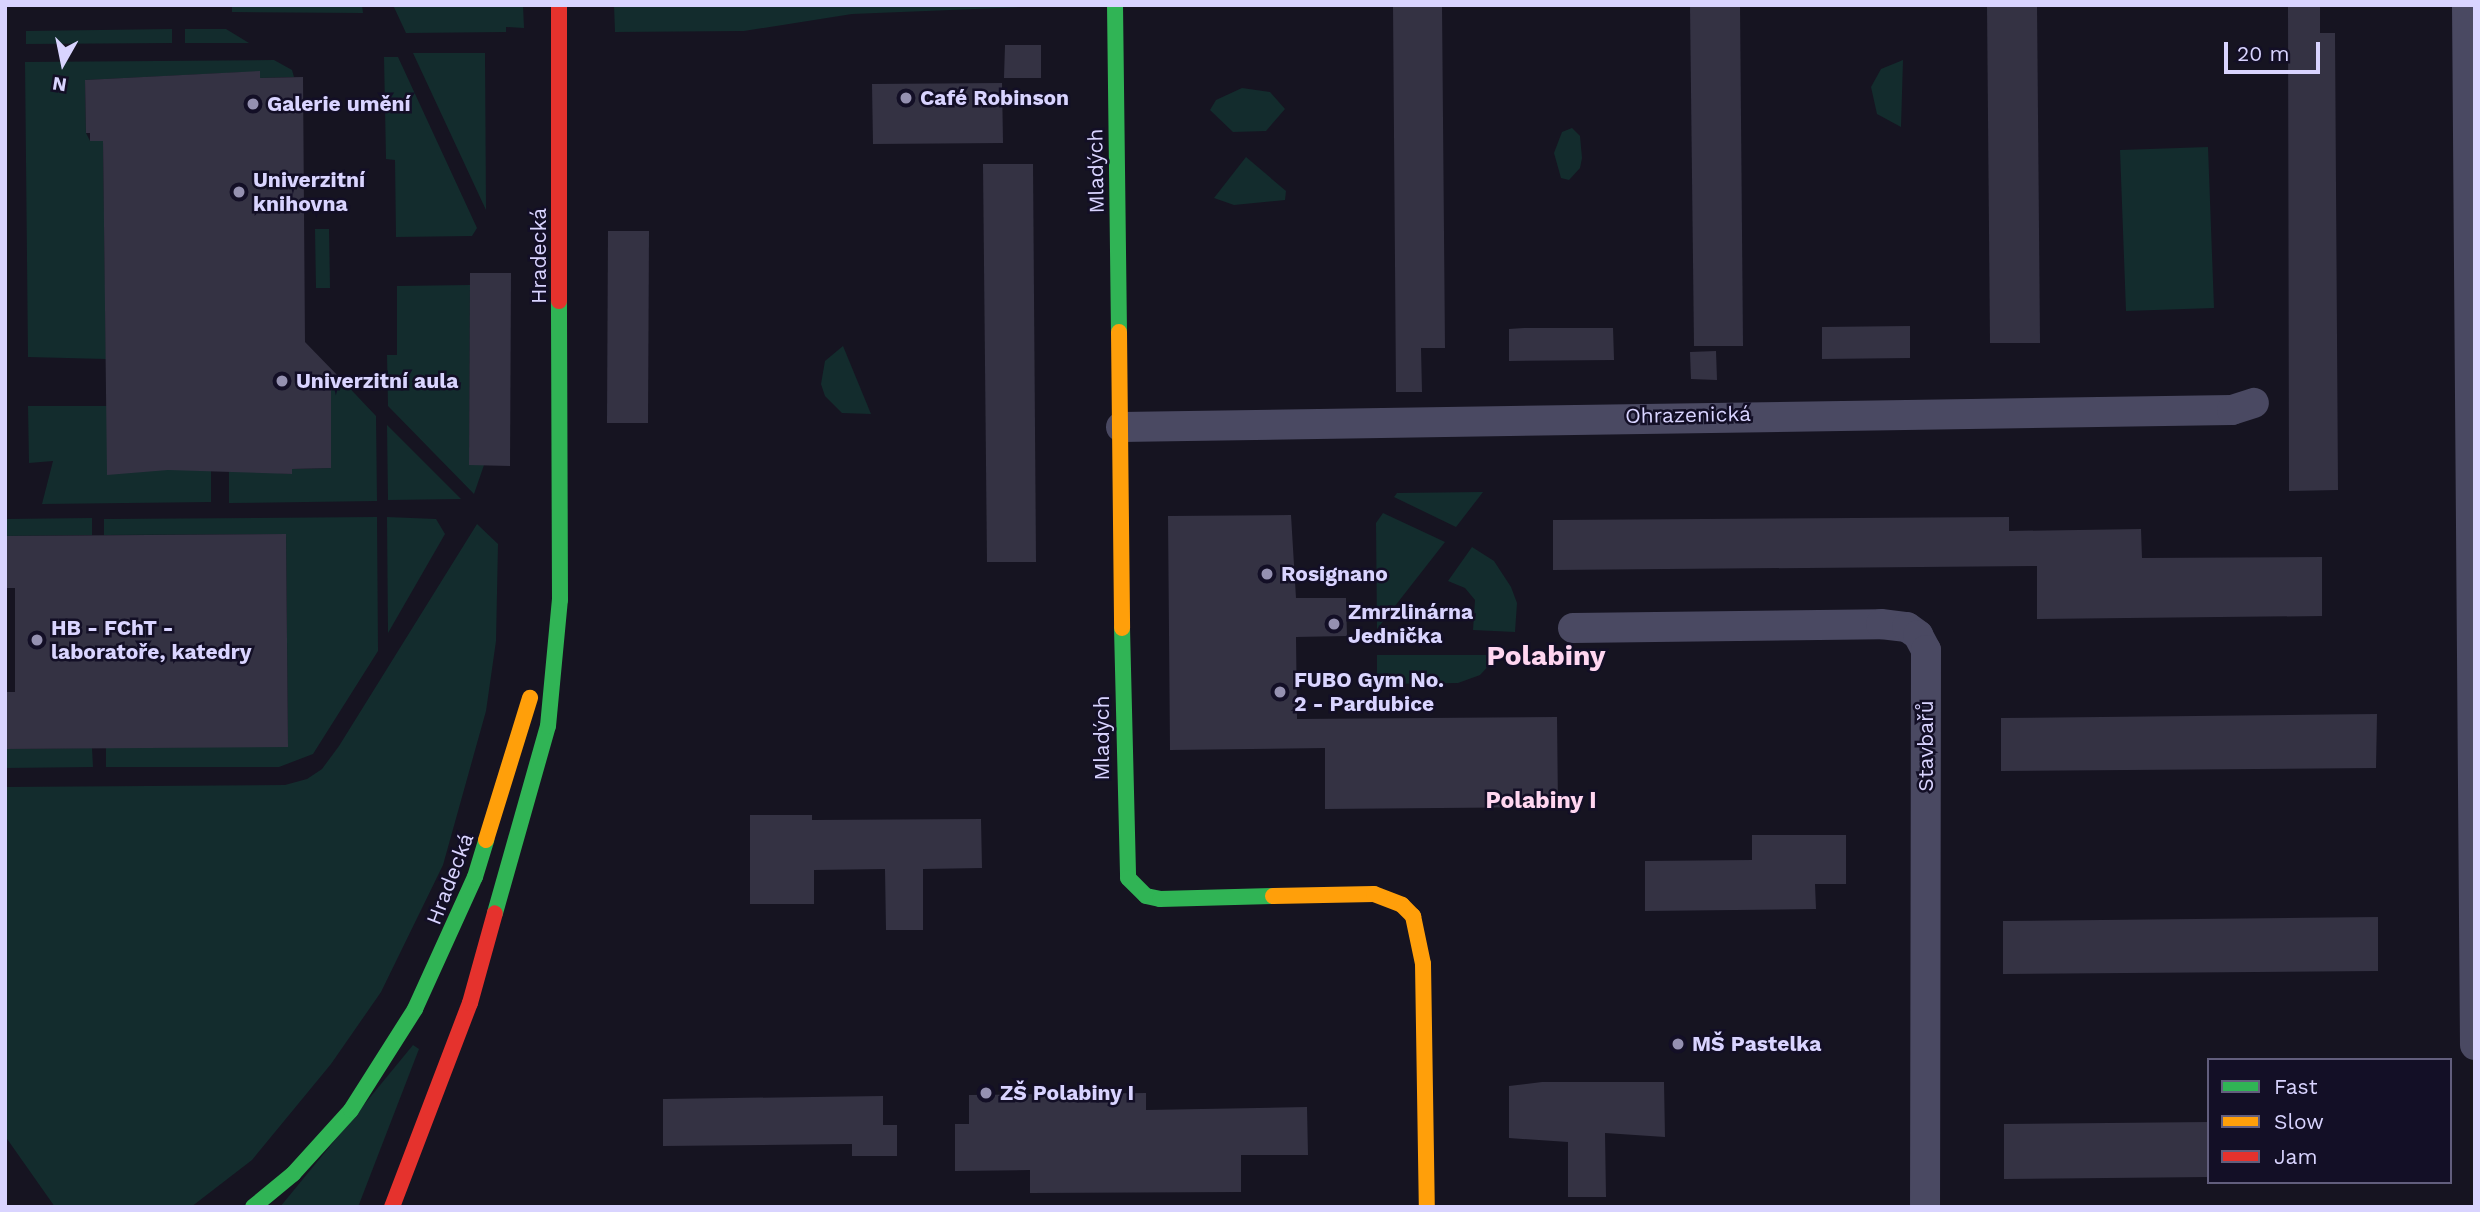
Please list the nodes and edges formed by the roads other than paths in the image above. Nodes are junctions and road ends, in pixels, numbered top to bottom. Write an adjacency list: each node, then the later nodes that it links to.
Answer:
1 (559, 5): 6 (main road, Hradecká)
2 (1115, 5): 5 (main road, Mladých)
3 (2467, 5): 8 (street)
4 (2254, 403): 5 (street, Ohrazenická)
5 (1121, 426): 11 (main road, Mladých)
6 (561, 507): 9 (main road, Hradecká); 10 (main road, Hradecká)
7 (1573, 628): 12 (street, Stavbařů)
8 (2475, 1045)
9 (253, 1207)
10 (392, 1207)
11 (1427, 1207)
12 (1925, 1207)

